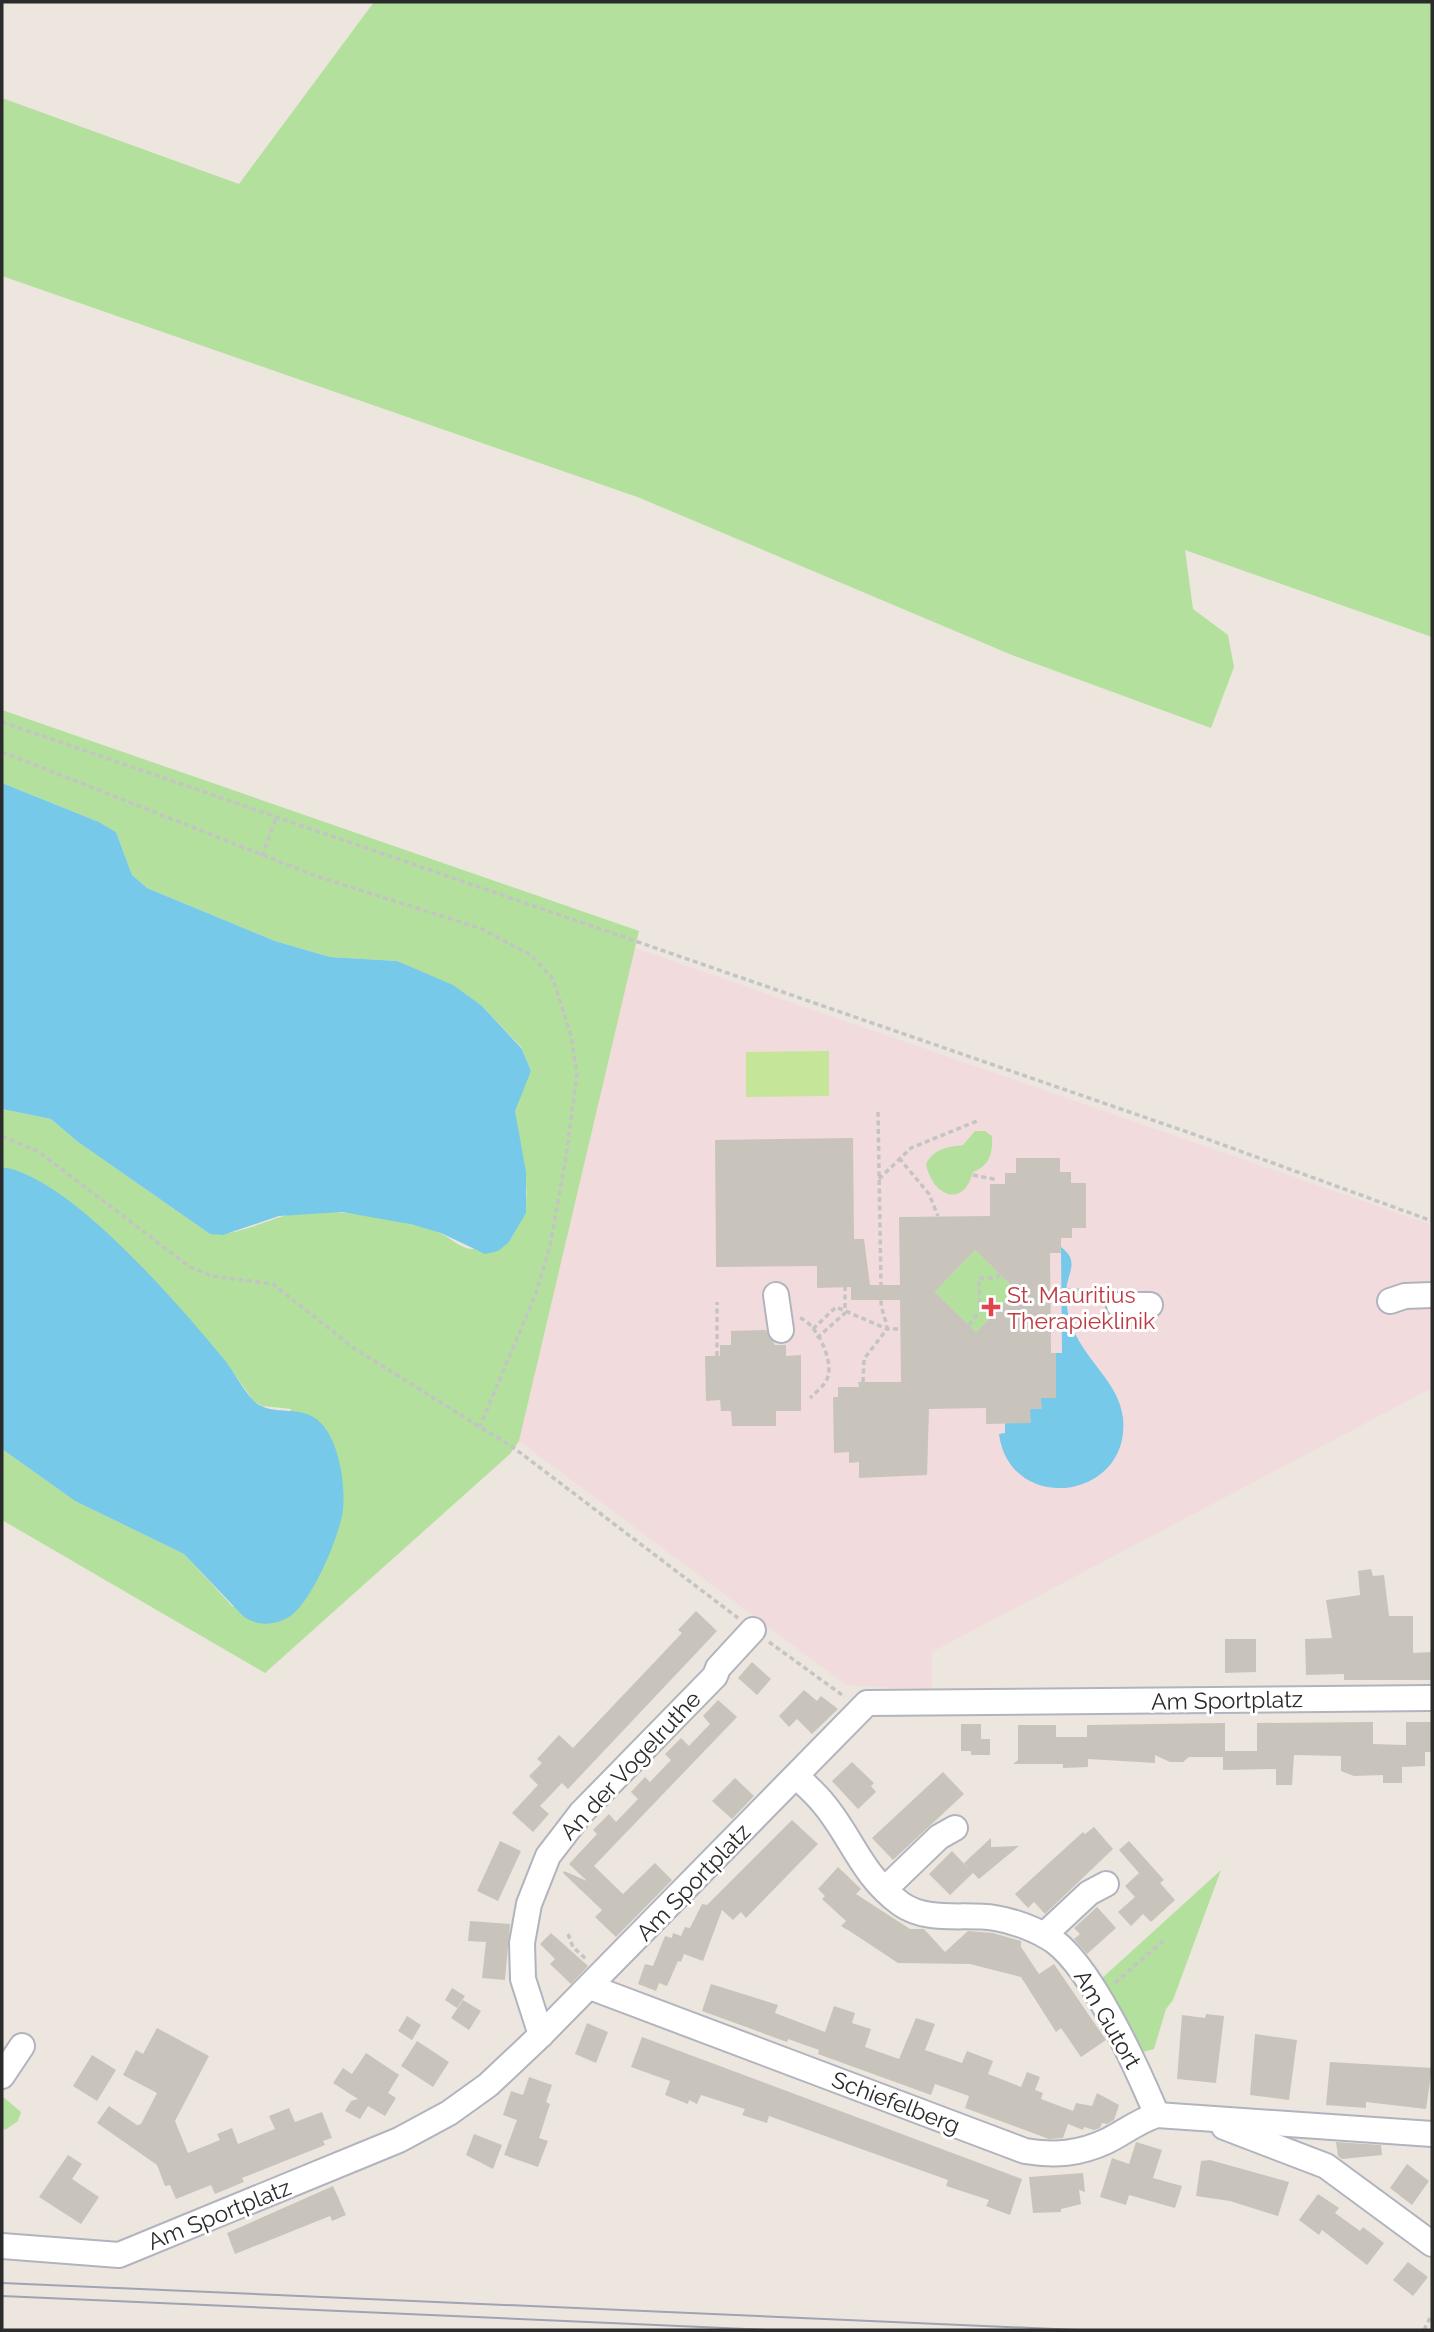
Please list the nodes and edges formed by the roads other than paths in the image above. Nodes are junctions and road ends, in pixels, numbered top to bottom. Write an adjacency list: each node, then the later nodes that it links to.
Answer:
1 (1119, 1305): 2 (street)
2 (1150, 1305)
3 (753, 1630): 11 (street, An der Vogelruthe)
4 (1432, 1698): 5 (street, Am Sportplatz)
5 (797, 1776): 8 (street, Am Gutort); 10 (street, Am Sportplatz)
6 (956, 1828): 8 (street)
7 (1107, 1884): 9 (street)
8 (885, 1889): 9 (street, Am Gutort)
9 (1044, 1935): 14 (street, Am Gutort)
10 (596, 1981): 11 (street, Am Sportplatz); 14 (street, Schiefelberg)
11 (541, 2035): 20 (street, Am Sportplatz)
12 (22, 2046): 13 (street)
13 (2, 2076)
14 (1157, 2115): 15 (street)
15 (1204, 2120): 16 (street); 18 (street)
16 (1326, 2124): 17 (street); 18 (street)
17 (1432, 2134)
18 (1326, 2166): 19 (street)
19 (1432, 2244)
20 (2, 2246)

